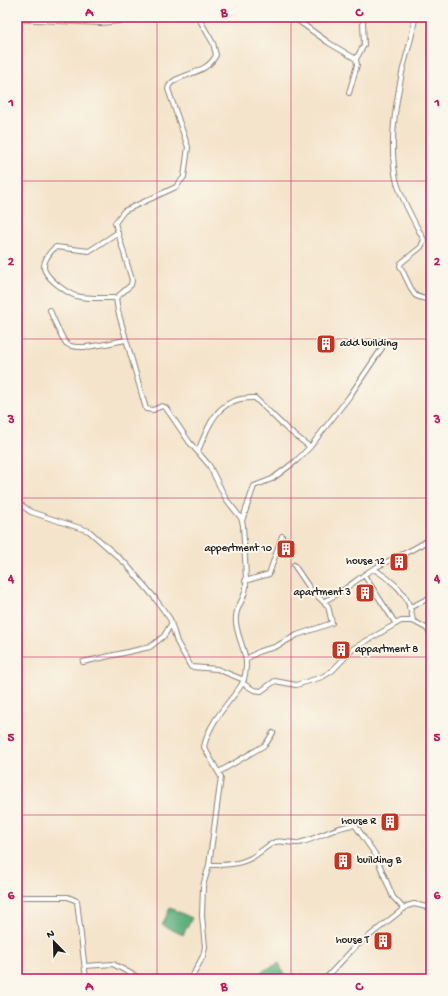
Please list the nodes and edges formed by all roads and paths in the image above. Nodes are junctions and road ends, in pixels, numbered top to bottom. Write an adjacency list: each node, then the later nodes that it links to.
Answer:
1 (155, 17): 5 (street)
2 (198, 17): 9 (street)
3 (293, 17): 7 (street)
4 (415, 17): 11 (street)
5 (17, 19)
6 (363, 22): 7 (street)
7 (356, 59): 8 (street)
8 (348, 93)
9 (117, 233): 10 (street); 10 (street)
10 (116, 298): 13 (street)
11 (431, 300)
12 (50, 310): 13 (street)
13 (126, 340): 16 (street)
14 (382, 348): 15 (street)
15 (310, 446): 16 (street); 18 (street)
16 (198, 450): 18 (street)
17 (17, 502): 29 (street)
18 (242, 520): 24 (street)
19 (282, 536): 24 (street)
20 (431, 538): 22 (street)
21 (294, 565): 26 (street)
22 (374, 569): 23 (street); 27 (street)
23 (364, 575): 26 (street); 30 (street)
24 (245, 581): 32 (street)
25 (431, 597): 27 (street)
26 (324, 601): 32 (street)
27 (410, 608): 28 (street)
28 (413, 621): 30 (street); 31 (street)
29 (171, 624): 33 (street); 34 (street)
30 (396, 624): 34 (street)
31 (431, 634)
32 (246, 659): 34 (street)
33 (83, 662)
34 (243, 681): 36 (street)
35 (274, 733): 36 (street)
36 (219, 772): 37 (street)
37 (209, 865): 40 (street); 44 (street)
38 (17, 898): 41 (street)
39 (431, 908): 40 (street)
40 (404, 909): 45 (street)
41 (85, 966): 42 (street); 43 (street)
42 (86, 979)
43 (141, 979)
44 (191, 979)
45 (325, 979)

